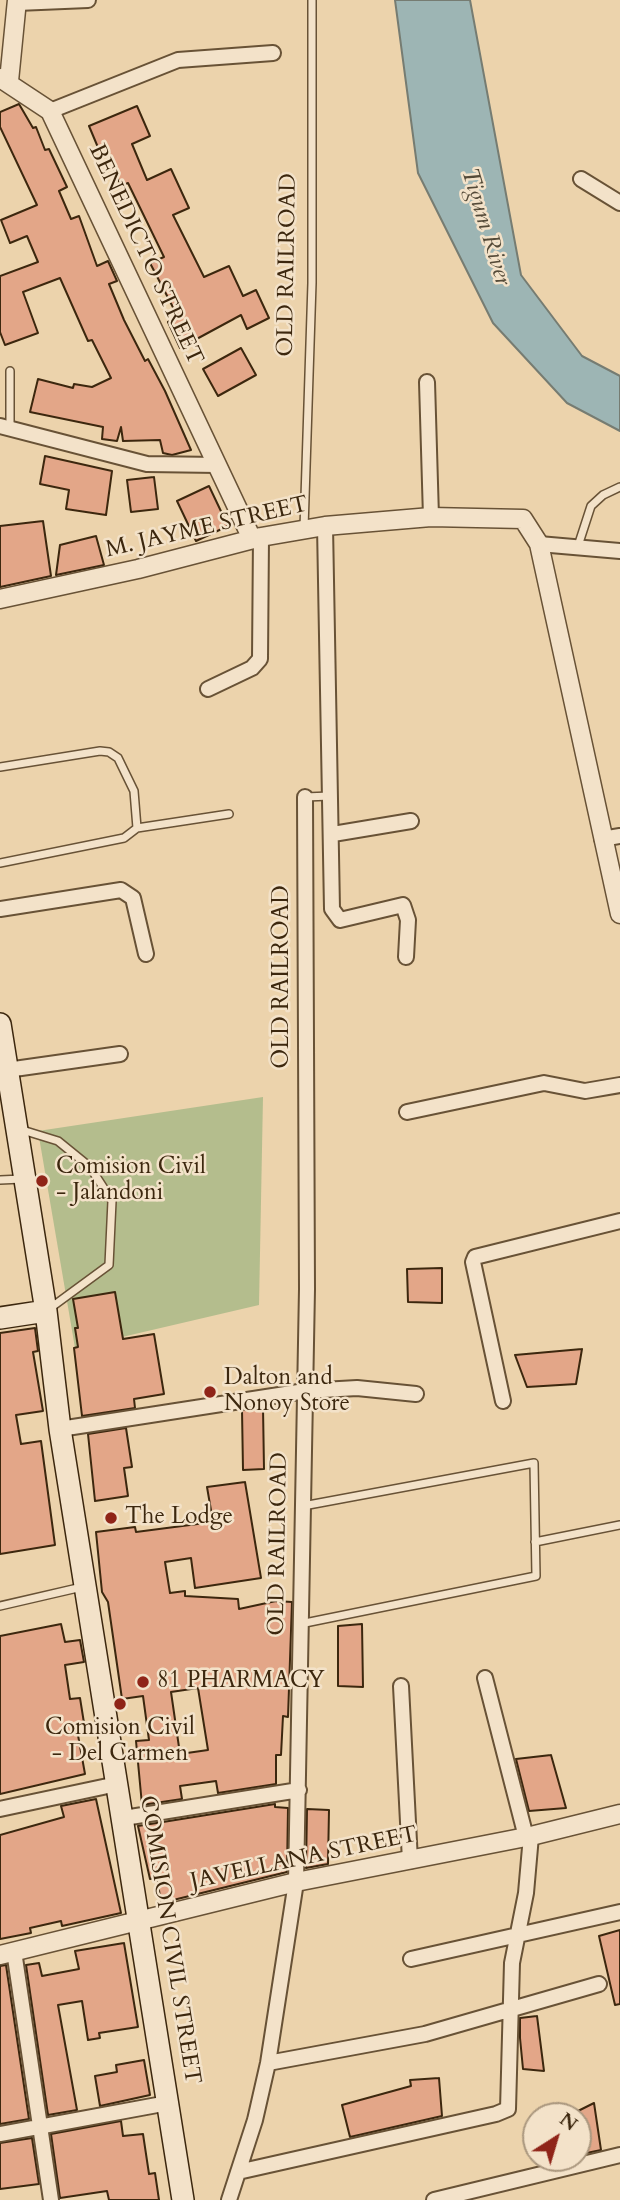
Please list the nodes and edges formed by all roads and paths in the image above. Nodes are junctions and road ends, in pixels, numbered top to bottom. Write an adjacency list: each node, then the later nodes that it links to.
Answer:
1 (88, 0): 3 (street)
2 (312, 0): 16 (lane, OLD RAILROAD)
3 (17, 1): 5 (street, BENEDICTO STREET)
4 (273, 53): 6 (street)
5 (5, 79): 6 (street, BENEDICTO STREET)
6 (50, 111): 12 (street, BENEDICTO STREET)
7 (581, 179): 8 (street)
8 (620, 203)
9 (9, 371): 11 (lane)
10 (427, 383): 14 (street)
11 (5, 426): 12 (street)
12 (218, 465): 17 (street, BENEDICTO STREET)
13 (620, 487): 19 (lane)
14 (431, 517): 15 (street, M. JAYME STREET); 18 (street, M. JAYME STREET)
15 (325, 526): 16 (street, M. JAYME STREET); 24 (street)
16 (304, 530): 17 (street, M. JAYME STREET)
17 (257, 538): 21 (street, M. JAYME STREET); 22 (street)
18 (539, 544): 19 (street); 30 (street)
19 (578, 546): 20 (street)
20 (620, 551)
21 (0, 599)
22 (208, 690)
23 (0, 767): 28 (lane)
24 (331, 796): 25 (lane); 29 (street)
25 (305, 797): 47 (street, OLD RAILROAD)
26 (229, 814): 28 (lane)
27 (411, 821): 29 (street)
28 (137, 828): 31 (lane)
29 (333, 834): 35 (street)
30 (611, 837): 33 (street)
31 (0, 863)
32 (0, 909): 34 (street)
33 (620, 914)
34 (146, 954)
35 (406, 957)
36 (0, 1024): 38 (main road, COMISION CIVIL STREET)
37 (120, 1054): 38 (street)
38 (7, 1070): 41 (main road, COMISION CIVIL STREET)
39 (620, 1085): 40 (street)
40 (407, 1112)
41 (18, 1129): 42 (main road, COMISION CIVIL STREET); 45 (lane)
42 (23, 1179): 43 (lane); 45 (main road, COMISION CIVIL STREET)
43 (0, 1180)
44 (620, 1222): 49 (street)
45 (46, 1311): 46 (main road); 50 (main road, COMISION CIVIL STREET)
46 (0, 1318)
47 (305, 1391): 48 (street); 50 (street); 51 (street, OLD RAILROAD)
48 (416, 1394)
49 (503, 1401)
50 (60, 1429): 54 (main road, COMISION CIVIL STREET)
51 (303, 1507): 53 (lane); 56 (street, OLD RAILROAD)
52 (620, 1525): 53 (lane)
53 (535, 1542): 56 (lane)
54 (87, 1586): 55 (lane); 59 (main road, COMISION CIVIL STREET)
55 (0, 1606)
56 (300, 1624): 60 (street, OLD RAILROAD)
57 (485, 1678): 64 (street)
58 (401, 1686): 65 (street)
59 (117, 1784): 61 (street); 63 (main road, COMISION CIVIL STREET)
60 (299, 1790): 63 (street); 66 (street, OLD RAILROAD)
61 (0, 1809)
62 (620, 1814): 64 (street, JAVELLANA STREET)
63 (124, 1818): 68 (main road, COMISION CIVIL STREET)
64 (529, 1837): 65 (street, JAVELLANA STREET); 69 (street)
65 (410, 1861): 66 (street, JAVELLANA STREET)
66 (296, 1882): 68 (street, JAVELLANA STREET); 74 (street, OLD RAILROAD)
67 (620, 1912): 69 (street)
68 (141, 1921): 70 (street, JAVELLANA STREET); 75 (main road, COMISION CIVIL STREET)
69 (517, 1938): 71 (street); 73 (street)
70 (7, 1953): 76 (street)
71 (411, 1959)
72 (599, 1984): 73 (street)
73 (510, 2011): 74 (street); 79 (street)
74 (268, 2063): 79 (street, OLD RAILROAD)
75 (168, 2103): 76 (street); 81 (main road, COMISION CIVIL STREET)
76 (41, 2126): 77 (street); 80 (street)
77 (0, 2134)
78 (620, 2155): 83 (street)
79 (238, 2172): 82 (street, OLD RAILROAD)
80 (51, 2200)
81 (183, 2200)
82 (229, 2200)
83 (434, 2200)

